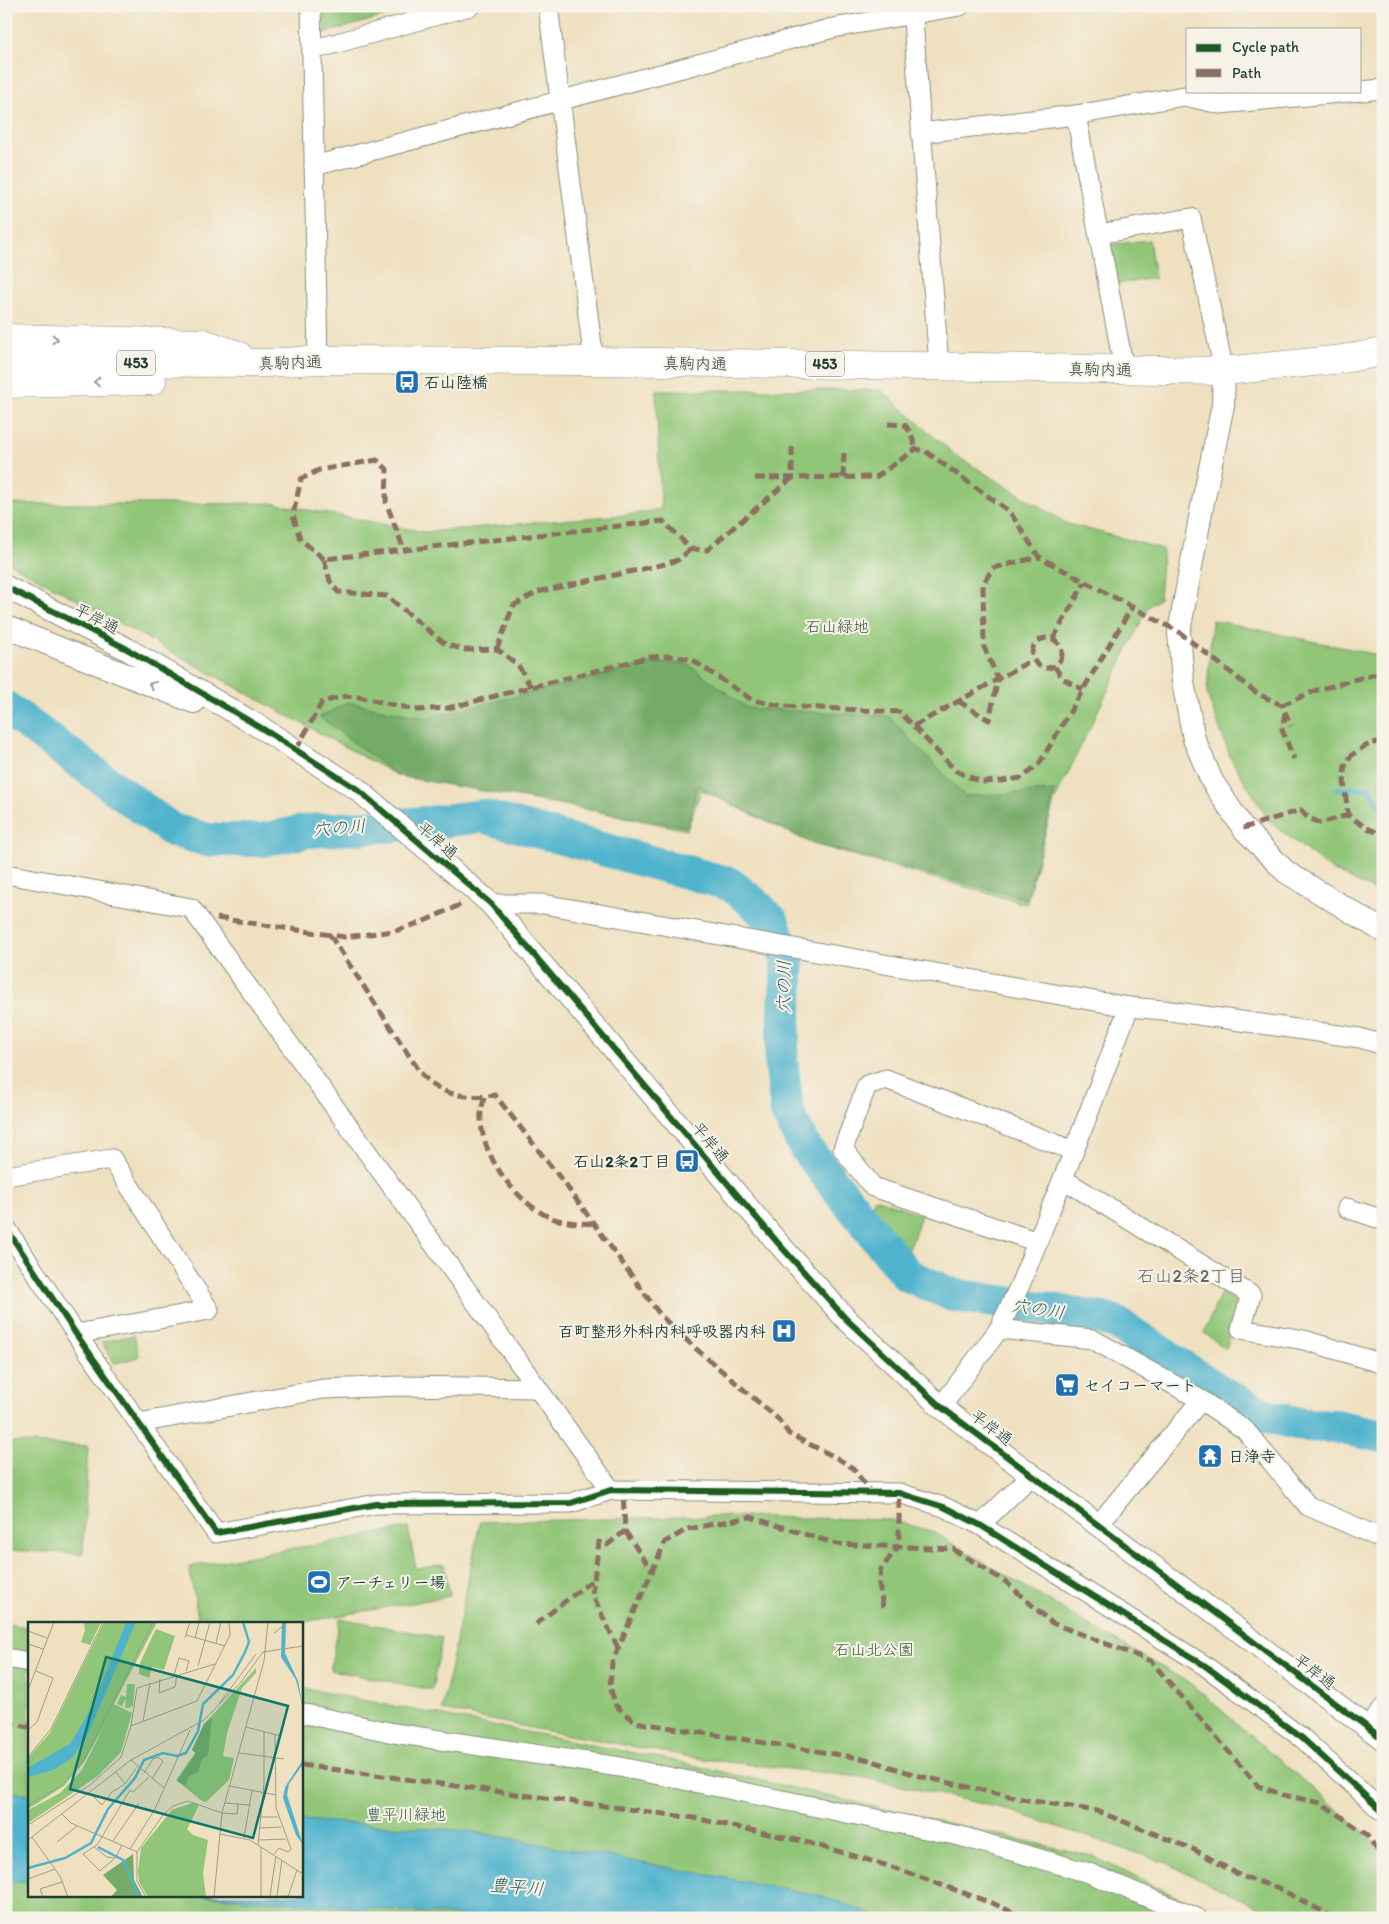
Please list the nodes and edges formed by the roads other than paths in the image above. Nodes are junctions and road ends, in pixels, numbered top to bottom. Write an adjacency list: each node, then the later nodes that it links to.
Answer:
1 (311, 6): 6 (street)
2 (470, 6): 6 (street)
3 (548, 6): 10 (street)
4 (960, 6): 5 (street)
5 (913, 10): 10 (street); 12 (street)
6 (312, 50): 13 (street)
7 (1383, 89): 8 (street)
8 (1362, 91)
9 (1350, 92): 11 (street)
10 (559, 100): 13 (street); 18 (street)
11 (1076, 115): 12 (street); 14 (street)
12 (921, 133): 21 (street)
13 (314, 166): 17 (street)
14 (1098, 234): 22 (street); 23 (street)
15 (6, 338): 20 (highway, one-way to 20)
16 (1383, 352): 23 (highway, 真駒内通 / 453)
17 (318, 360): 18 (highway, 真駒内通 / 453); 20 (highway, 真駒内通 / 453)
18 (594, 361): 21 (highway, 真駒内通 / 453)
19 (6, 362): 20 (highway, 真駒内通 / 453)
20 (266, 363): 24 (highway, one-way to 24)
21 (938, 366): 22 (highway, 真駒内通 / 453)
22 (1124, 369): 23 (highway, 真駒内通 / 453)
23 (1224, 371): 30 (street)
24 (6, 384)
25 (6, 587): 27 (street, 平岸通)
26 (6, 627): 27 (street, 平岸通, one-way to 26)
27 (263, 729): 29 (street, 平岸通)
28 (6, 874): 43 (street)
29 (491, 904): 31 (street); 45 (street, 平岸通)
30 (1383, 931)
31 (1129, 1007): 32 (street); 33 (street)
32 (1383, 1045)
33 (1074, 1151): 35 (street); 39 (street)
34 (6, 1176): 41 (street)
35 (1063, 1179): 39 (street); 42 (street)
36 (1347, 1208): 37 (street)
37 (1383, 1220)
38 (6, 1228): 41 (street)
39 (1038, 1242): 40 (street)
40 (1002, 1323): 44 (street); 45 (street)
41 (76, 1334): 46 (street)
42 (1383, 1364)
43 (536, 1388): 46 (street); 48 (street)
44 (1201, 1400): 50 (street); 51 (street)
45 (941, 1406): 47 (street, 平岸通)
46 (139, 1423): 48 (street)
47 (1032, 1475): 49 (street); 50 (street, 平岸通)
48 (611, 1490): 49 (street)
49 (980, 1525): 57 (street)
50 (1098, 1525): 56 (street, 平岸通)
51 (1383, 1539)
52 (6, 1658): 53 (street)
53 (28, 1662)
54 (1383, 1708): 56 (street)
55 (302, 1713): 58 (street)
56 (1376, 1734)
57 (1383, 1812)
58 (1196, 1918)

